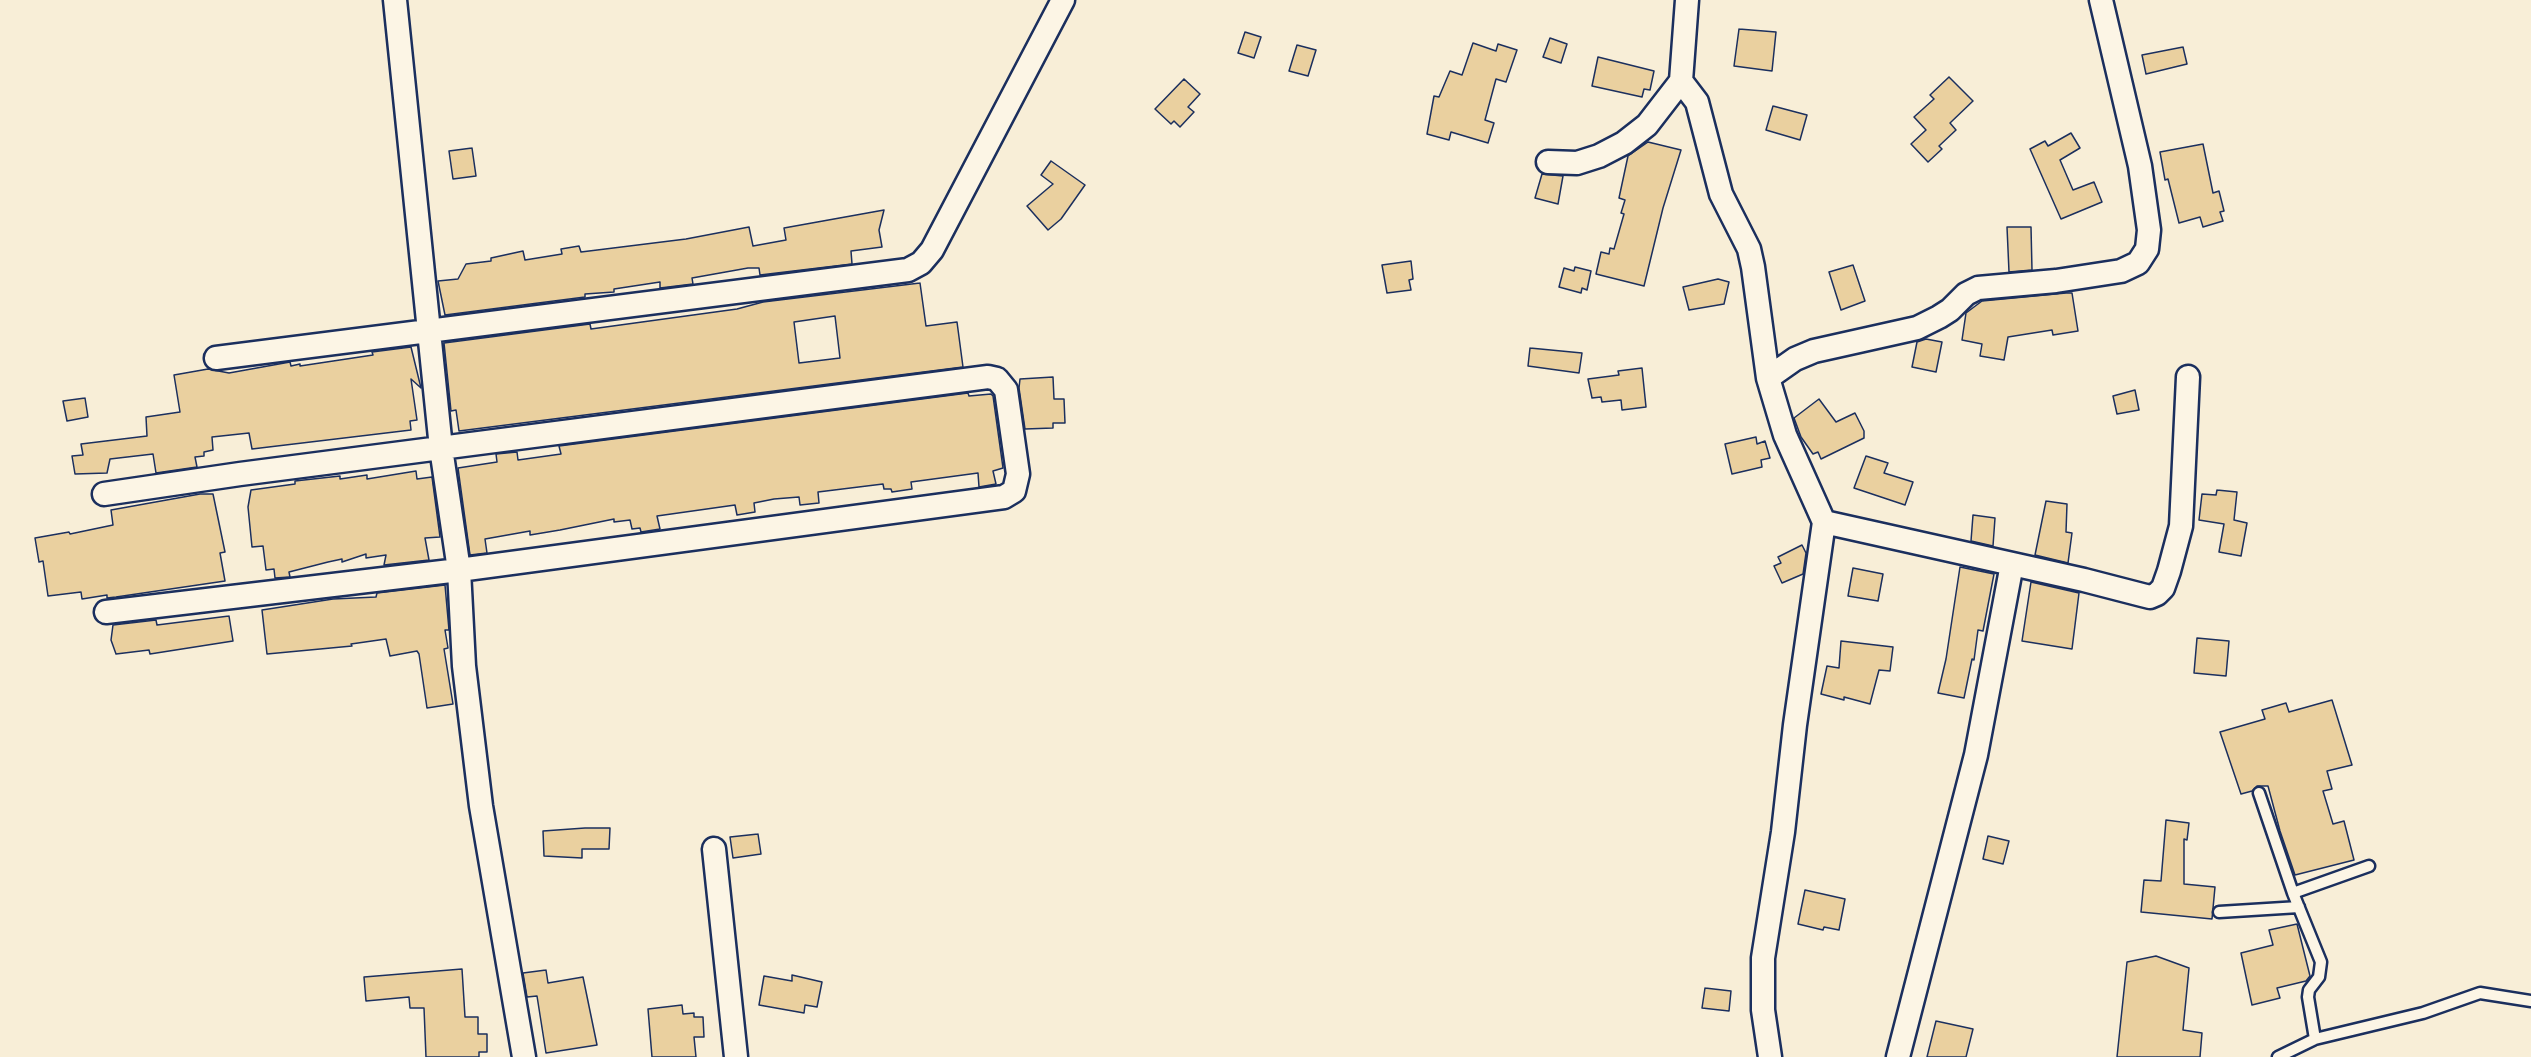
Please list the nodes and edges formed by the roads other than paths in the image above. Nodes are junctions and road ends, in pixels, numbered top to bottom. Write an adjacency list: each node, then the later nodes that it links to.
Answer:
1 (395, 0): 7 (street)
2 (1063, 0): 7 (street)
3 (1687, 0): 5 (street)
4 (2101, 0): 10 (street)
5 (1681, 81): 6 (street); 10 (street)
6 (1548, 162)
7 (430, 330): 8 (street); 11 (street)
8 (216, 358)
9 (2188, 377): 14 (street)
10 (1768, 378): 13 (street)
11 (441, 448): 12 (street); 15 (street); 15 (street)
12 (104, 494)
13 (1824, 522): 14 (street); 27 (street)
14 (2012, 564): 28 (street)
15 (459, 570): 16 (street); 25 (street)
16 (106, 612)
17 (2259, 793): 20 (lane)
18 (714, 849): 26 (street)
19 (2369, 866): 20 (lane)
20 (2293, 892): 21 (lane)
21 (2299, 907): 22 (lane); 24 (lane)
22 (2219, 912)
23 (2531, 1001): 24 (lane)
24 (2315, 1039): 29 (lane)
25 (524, 1057)
26 (736, 1057)
27 (1770, 1057)
28 (1898, 1057)
29 (2278, 1057)

